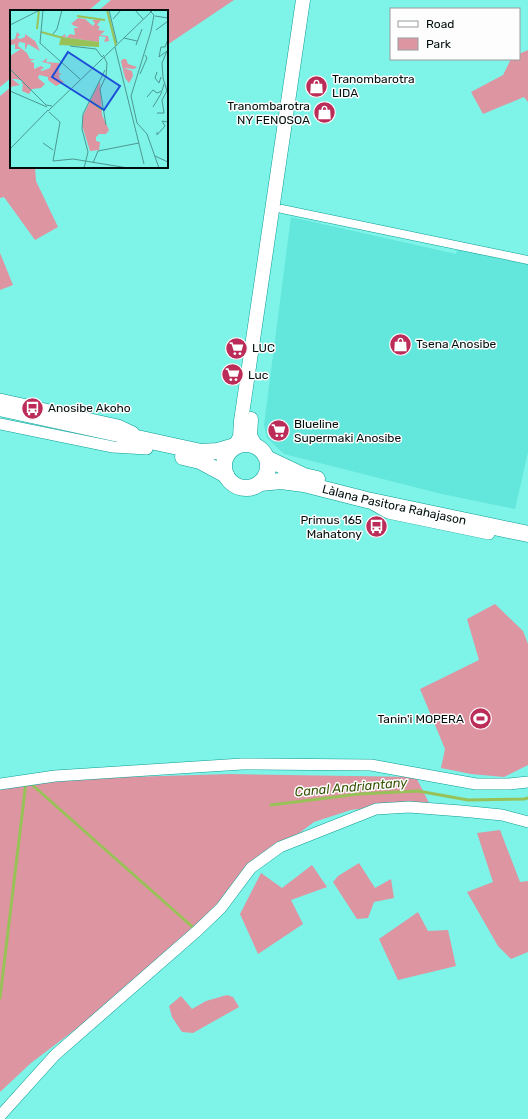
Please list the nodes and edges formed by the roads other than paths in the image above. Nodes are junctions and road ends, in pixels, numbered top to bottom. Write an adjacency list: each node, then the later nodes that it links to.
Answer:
1 (303, 0): 11 (street)
2 (311, 0): 3 (street)
3 (282, 209): 4 (street); 10 (street)
4 (528, 260)
5 (0, 399): 9 (street)
6 (0, 408): 9 (main road)
7 (0, 416): 9 (main road)
8 (0, 424): 9 (street)
9 (148, 444): 11 (main road); 13 (main road)
10 (255, 445): 11 (main road); 12 (main road)
11 (235, 446): 13 (main road)
12 (268, 459): 14 (main road); 16 (main road, Làlana Pasitora Rahajason)
13 (226, 475): 14 (main road)
14 (260, 483): 15 (main road, Làlana Pasitora Rahajason)
15 (367, 500): 17 (main road, Làlana Pasitora Rahajason); 18 (street)
16 (528, 525)
17 (528, 534)
18 (528, 542)
19 (528, 782): 20 (street)
20 (0, 784)
21 (528, 822): 22 (street)
22 (0, 1116)

